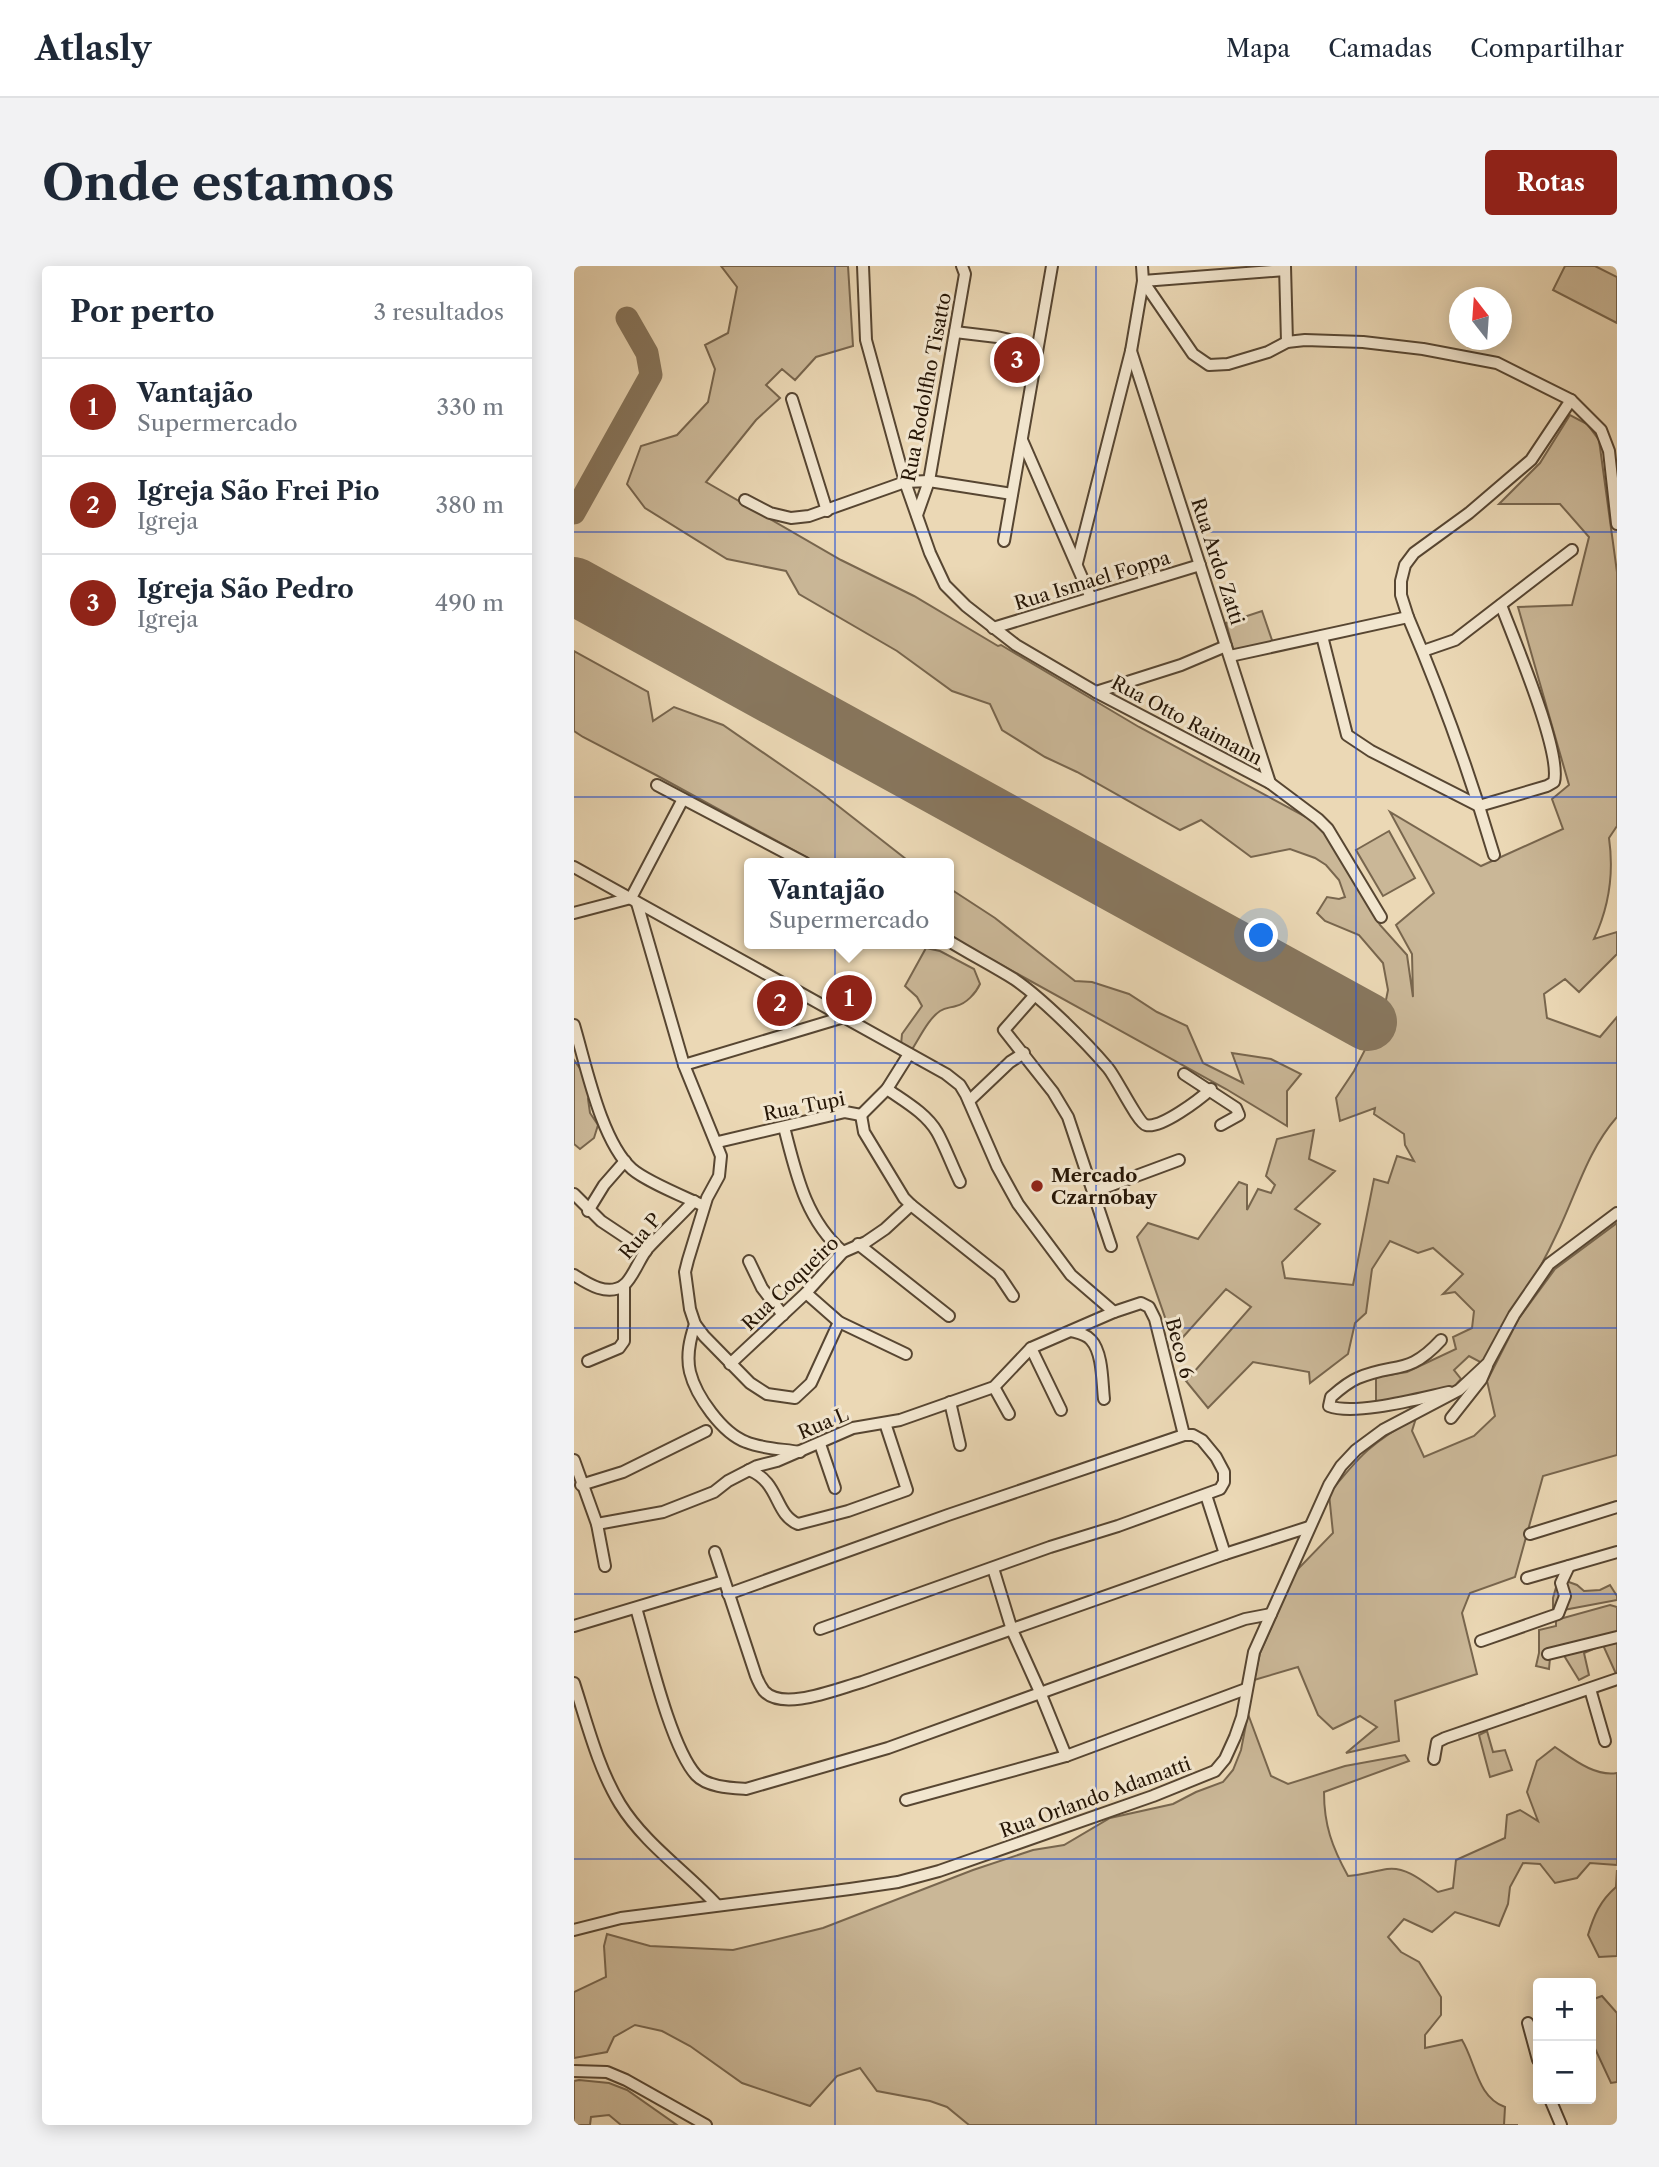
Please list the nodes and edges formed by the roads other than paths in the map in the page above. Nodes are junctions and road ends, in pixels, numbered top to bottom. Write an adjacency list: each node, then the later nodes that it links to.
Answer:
1 (863, 266): 15 (street, Rua Otto Raimann)
2 (962, 266): 7 (street, Rua Rodolfho Tisatto)
3 (1052, 266): 9 (street)
4 (1142, 266): 6 (street)
5 (1285, 268): 6 (street); 8 (street)
6 (1143, 281): 8 (street); 10 (street)
7 (955, 332): 9 (street); 14 (street, Rua Rodolfho Tisatto)
8 (1287, 342): 12 (street)
9 (1036, 346): 13 (street)
10 (1131, 351): 23 (street); 24 (street, Rua Ardo Zatti)
11 (792, 400): 18 (street)
12 (1571, 400): 20 (street); 27 (street)
13 (1022, 440): 16 (street); 23 (street)
14 (929, 481): 15 (street); 16 (street); 19 (street, Rua Rodolfho Tisatto)
15 (905, 482): 18 (street); 19 (street, Rua Otto Raimann)
16 (1012, 494): 21 (street)
17 (745, 500): 18 (street)
18 (827, 511)
19 (917, 515): 28 (street, Rua Otto Raimann)
20 (1617, 523)
21 (1004, 541)
22 (1572, 550): 26 (street)
23 (1077, 563): 25 (street)
24 (1200, 565): 25 (street, Rua Ismael Foppa); 30 (street, Rua Ardo Zatti)
25 (1091, 598): 28 (street, Rua Ismael Foppa)
26 (1501, 606): 31 (street); 36 (street)
27 (1408, 617): 29 (street); 31 (street)
28 (993, 628): 32 (street, Rua Otto Raimann)
29 (1322, 636): 30 (street); 36 (street)
30 (1228, 651): 32 (street); 33 (street, Rua Ardo Zatti)
31 (1423, 651): 36 (street)
32 (1096, 692): 33 (street, Rua Otto Raimann)
33 (1270, 783): 42 (street, Rua Otto Raimann)
34 (657, 785): 35 (street)
35 (683, 799): 38 (street); 40 (street)
36 (1479, 806): 37 (street)
37 (1494, 855)
38 (795, 858)
39 (574, 867): 40 (street)
40 (634, 901): 41 (street); 45 (street); 49 (street)
41 (574, 913)
42 (1381, 918)
43 (954, 944): 44 (street)
44 (1034, 996): 47 (street); 52 (street)
45 (844, 1017): 48 (street); 49 (street)
46 (574, 1025): 59 (street)
47 (1024, 1053): 53 (street); 61 (street)
48 (909, 1054): 51 (street, Rua Tupi); 53 (street)
49 (684, 1065): 57 (street)
50 (1184, 1074): 52 (street)
51 (887, 1089): 54 (street, Rua Tupi); 60 (street)
52 (1211, 1089): 55 (street)
53 (969, 1101): 76 (street)
54 (861, 1115): 56 (street, Rua Tupi); 64 (street)
55 (1221, 1125)
56 (784, 1127): 57 (street, Rua Tupi); 70 (street)
57 (718, 1142): 63 (street)
58 (1179, 1160): 61 (street)
59 (625, 1161): 63 (street); 65 (street)
60 (960, 1182)
61 (1093, 1192): 68 (street)
62 (574, 1194): 65 (street)
63 (699, 1204): 69 (street, Rua P); 80 (street)
64 (911, 1205): 67 (street, Rua Coqueiro); 75 (street)
65 (588, 1210): 69 (street)
66 (1617, 1213): 86 (street, Rua Orlando Adamatti)
67 (858, 1244): 70 (street, Rua Coqueiro); 78 (street)
68 (1111, 1246)
69 (646, 1251): 73 (street, Rua P)
70 (843, 1252): 74 (street, Rua Coqueiro)
71 (749, 1261): 77 (street)
72 (574, 1275): 73 (street, Rua P)
73 (624, 1285): 85 (street)
74 (806, 1293): 77 (street, Rua Coqueiro); 79 (street)
75 (1013, 1296)
76 (1114, 1312): 81 (street, Rua L); 97 (street, Beco 6)
77 (783, 1315): 87 (street, Rua Coqueiro)
78 (949, 1316)
79 (839, 1322): 84 (street); 87 (street)
80 (695, 1324): 87 (street); 100 (street)
81 (1071, 1331): 83 (street, Rua L); 90 (street)
82 (1441, 1340): 89 (street)
83 (1031, 1348): 88 (street, Rua L); 92 (street)
84 (906, 1354)
85 (588, 1361)
86 (1488, 1363): 89 (street, Rua Orlando Adamatti); 94 (street)
87 (730, 1364)
88 (994, 1387): 91 (street, Rua L); 93 (street)
89 (1459, 1390): 108 (street, Rua Orlando Adamatti)
90 (1104, 1399)
91 (950, 1402): 95 (street, Rua L); 99 (street)
92 (1060, 1410)
93 (1009, 1414)
94 (1451, 1418)
95 (885, 1423): 98 (street, Rua L); 102 (street)
96 (706, 1431): 103 (street)
97 (1184, 1435): 105 (street); 118 (street)
98 (820, 1444): 100 (street, Rua L); 104 (street)
99 (960, 1446)
100 (800, 1452): 102 (street, Rua L)
101 (574, 1460): 103 (street)
102 (749, 1470): 107 (street, Rua L)
103 (581, 1485): 107 (street)
104 (835, 1488)
105 (1206, 1495): 112 (street); 115 (street)
106 (1617, 1507): 109 (street)
107 (597, 1524): 113 (street)
108 (1309, 1527): 112 (street); 120 (street, Rua Orlando Adamatti)
109 (1530, 1534)
110 (715, 1552): 117 (street)
111 (1617, 1552): 114 (street)
112 (1225, 1554): 123 (street)
113 (605, 1566)
114 (1569, 1566): 116 (street); 125 (street)
115 (993, 1568): 122 (street); 123 (street)
116 (1527, 1578)
117 (724, 1581): 118 (street); 119 (street)
118 (728, 1594): 123 (street)
119 (635, 1608): 121 (street); 131 (street)
120 (1271, 1614): 129 (street, Rua Orlando Adamatti); 131 (street)
121 (574, 1626)
122 (820, 1629)
123 (1012, 1630): 131 (street)
124 (1617, 1637): 126 (street)
125 (1481, 1641)
126 (1548, 1654)
127 (1617, 1679): 130 (street)
128 (574, 1684): 136 (street)
129 (1246, 1689): 133 (street); 136 (street, Rua Orlando Adamatti)
130 (1590, 1689): 132 (street); 134 (street)
131 (1040, 1692): 133 (street)
132 (1605, 1741)
133 (1066, 1756): 135 (street)
134 (1434, 1759)
135 (905, 1800)
136 (716, 1904): 137 (street, Rua Orlando Adamatti)
137 (574, 1930)
138 (1528, 2023): 139 (street)
139 (1533, 2042)
140 (574, 2071): 142 (street)
141 (1552, 2104): 143 (street)
142 (706, 2125)
143 (1561, 2125)

